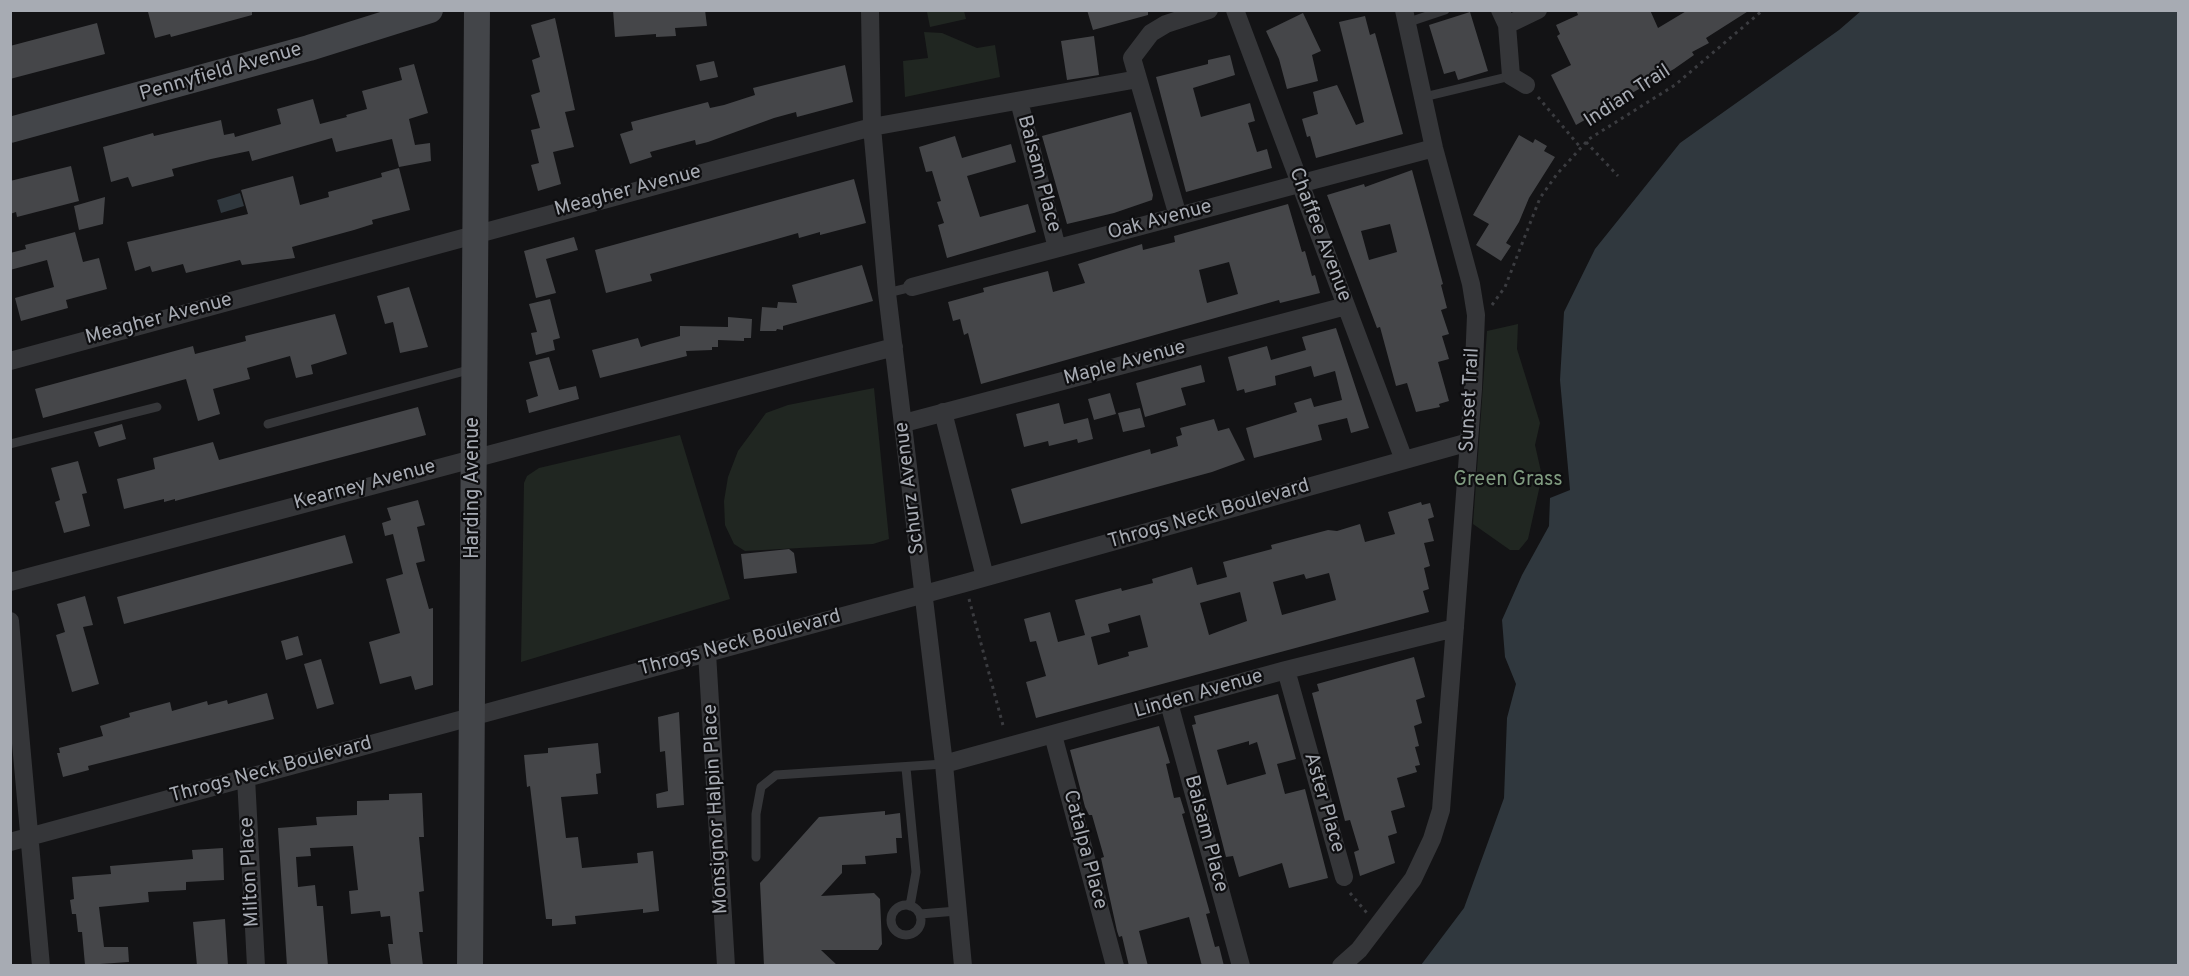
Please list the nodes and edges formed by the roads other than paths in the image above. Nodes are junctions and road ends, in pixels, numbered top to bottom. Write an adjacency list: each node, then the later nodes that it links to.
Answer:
1 (430, 10): 16 (street, Pennyfield Avenue)
2 (477, 10): 20 (street, Harding Avenue)
3 (870, 10): 15 (street, Schurz Avenue)
4 (1209, 10): 9 (street)
5 (1235, 10): 18 (street, Chaffee Avenue)
6 (1445, 10): 8 (lane)
7 (1538, 10): 10 (street)
8 (1407, 16): 13 (street, Sunset Trail)
9 (1161, 17): 11 (street)
10 (1503, 18): 12 (street)
11 (1138, 79): 14 (street, Meagher Avenue); 19 (street)
12 (1518, 80): 13 (lane)
13 (1424, 97): 17 (street, Sunset Trail)
14 (1019, 100): 15 (street, Meagher Avenue); 21 (street, Balsam Place)
15 (872, 127): 20 (street, Meagher Avenue); 23 (street, Schurz Avenue)
16 (10, 130)
17 (1434, 148): 18 (street, Oak Avenue); 32 (street, Sunset Trail)
18 (1300, 184): 19 (street, Oak Avenue); 24 (street, Chaffee Avenue)
19 (1178, 216): 21 (street, Oak Avenue)
20 (476, 234): 26 (street, Meagher Avenue); 27 (street, Harding Avenue)
21 (1057, 248): 22 (street, Oak Avenue)
22 (912, 286): 23 (lane, Oak Avenue)
23 (887, 293): 25 (street, Schurz Avenue)
24 (1346, 306): 29 (street, Maple Avenue); 35 (street, Chaffee Avenue)
25 (894, 347): 30 (street, Schurz Avenue); 34 (street, Kearney Avenue)
26 (10, 361)
27 (475, 369): 31 (lane); 34 (street, Harding Avenue)
28 (157, 407): 33 (lane)
29 (943, 412): 30 (street, Maple Avenue); 36 (street)
30 (904, 423): 38 (street, Schurz Avenue)
31 (268, 424)
32 (1469, 442): 35 (street, Throgs Neck Boulevard); 40 (street, Sunset Trail)
33 (10, 444)
34 (474, 457): 37 (street, Kearney Avenue); 44 (street, Harding Avenue)
35 (1404, 460): 36 (street, Throgs Neck Boulevard)
36 (985, 577): 38 (street, Throgs Neck Boulevard)
37 (10, 582)
38 (924, 593): 41 (street, Throgs Neck Boulevard); 46 (street, Schurz Avenue)
39 (10, 621): 49 (street)
40 (1455, 628): 42 (street, Linden Avenue); 63 (street, Sunset Trail)
41 (707, 653): 44 (street, Throgs Neck Boulevard); 59 (street, Monsignor Halpin Place)
42 (1286, 670): 43 (street, Linden Avenue); 52 (street, Aster Place)
43 (1169, 703): 45 (street, Linden Avenue); 62 (street, Balsam Place)
44 (472, 717): 48 (street, Throgs Neck Boulevard); 58 (street, Harding Avenue)
45 (1053, 735): 46 (street, Linden Avenue); 61 (street, Catalpa Place)
46 (944, 764): 47 (lane); 54 (street, Schurz Avenue)
47 (906, 768): 51 (lane); 53 (lane)
48 (246, 778): 49 (street, Throgs Neck Boulevard); 57 (street, Milton Place)
49 (30, 837): 50 (street, Throgs Neck Boulevard); 56 (street)
50 (10, 842)
51 (756, 857)
52 (1344, 878)
53 (910, 906): 55 (lane); 55 (lane)
54 (957, 910): 55 (lane); 60 (street, Schurz Avenue)
55 (920, 914)
56 (41, 966)
57 (256, 966)
58 (470, 966)
59 (726, 966)
60 (963, 966)
61 (1115, 966)
62 (1241, 966)
63 (1341, 966)

